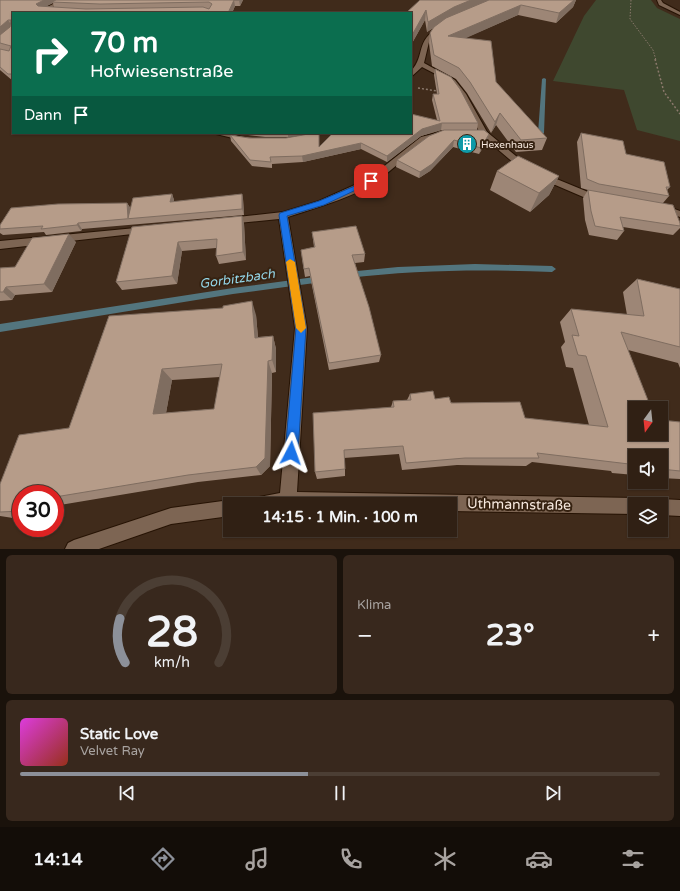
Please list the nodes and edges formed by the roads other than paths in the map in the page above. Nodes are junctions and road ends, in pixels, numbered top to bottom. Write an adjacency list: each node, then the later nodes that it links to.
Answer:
1 (65, 0): 3 (street)
2 (659, 0): 6 (street)
3 (43, 10): 4 (street); 5 (street)
4 (58, 10)
5 (40, 12)
6 (680, 14)
7 (449, 22): 8 (street)
8 (421, 64): 9 (street); 13 (street)
9 (412, 74)
10 (448, 133): 16 (street)
11 (222, 134): 12 (street)
12 (256, 140)
13 (606, 199)
14 (651, 206): 15 (street)
15 (680, 214)
16 (283, 215): 17 (street); 20 (street)
17 (220, 222)
18 (157, 228): 19 (street)
19 (0, 245)
20 (288, 497)
21 (457, 503): 22 (street, Uthmannstraße)
22 (628, 506)
23 (668, 507): 24 (street)
24 (680, 508)
25 (223, 509): 26 (street)
26 (74, 549)

